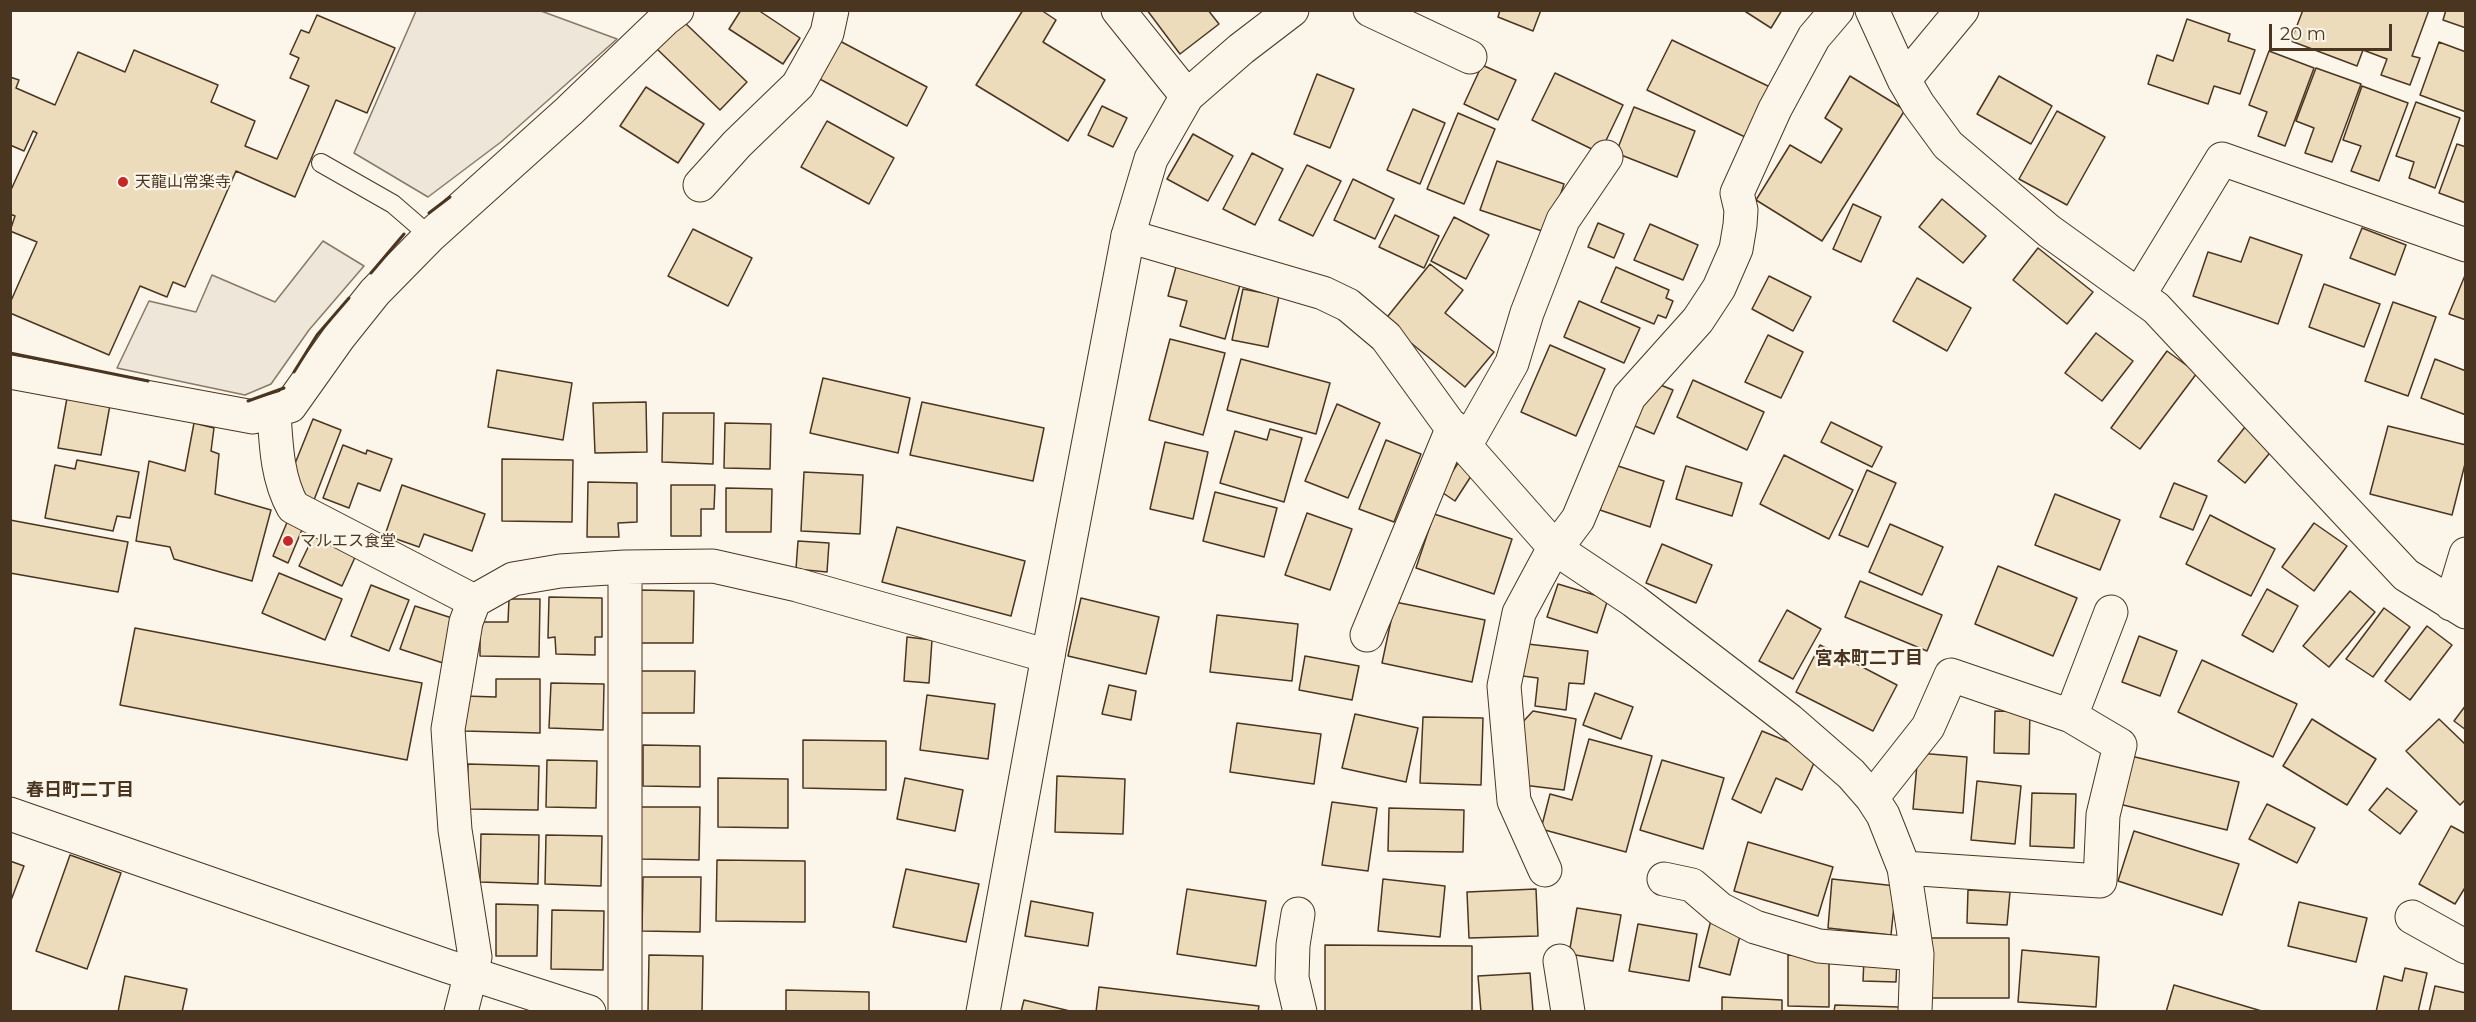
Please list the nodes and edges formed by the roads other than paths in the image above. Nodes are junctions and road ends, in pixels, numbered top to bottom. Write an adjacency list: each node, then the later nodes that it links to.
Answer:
1 (677, 10): 15 (street)
2 (832, 10): 14 (street)
3 (1118, 10): 11 (street)
4 (1292, 10): 11 (street)
5 (1370, 10): 9 (street)
6 (1838, 10): 22 (street)
7 (1872, 10): 10 (street)
8 (1962, 10): 10 (street)
9 (1470, 57)
10 (1904, 80): 18 (street)
11 (1187, 96): 16 (street)
12 (1606, 157): 21 (street)
13 (321, 163): 15 (lane)
14 (700, 186)
15 (430, 236): 20 (street)
16 (1128, 236): 21 (street); 29 (street)
17 (2466, 245): 18 (street)
18 (2139, 295): 26 (street)
19 (10, 372): 20 (street)
20 (274, 412): 25 (street)
21 (1459, 436): 22 (street); 28 (street)
22 (1556, 549): 31 (street); 34 (street)
23 (2466, 554): 26 (street)
24 (625, 567): 25 (street); 29 (street); 44 (street)
25 (474, 600): 41 (street)
26 (2458, 608)
27 (2111, 612): 30 (street)
28 (1367, 635)
29 (1048, 656): 45 (street)
30 (2071, 716): 31 (street); 33 (street)
31 (1872, 798): 33 (street)
32 (10, 814): 41 (street)
33 (1904, 868): 39 (street)
34 (1545, 870)
35 (1664, 879): 39 (street)
36 (1298, 914): 46 (street)
37 (2412, 917): 38 (street)
38 (2466, 947)
39 (1917, 954): 48 (street)
40 (1560, 961): 47 (street)
41 (471, 973): 42 (street); 43 (street)
42 (461, 1011)
43 (589, 1011)
44 (625, 1011)
45 (983, 1011)
46 (1300, 1011)
47 (1568, 1011)
48 (1915, 1011)

